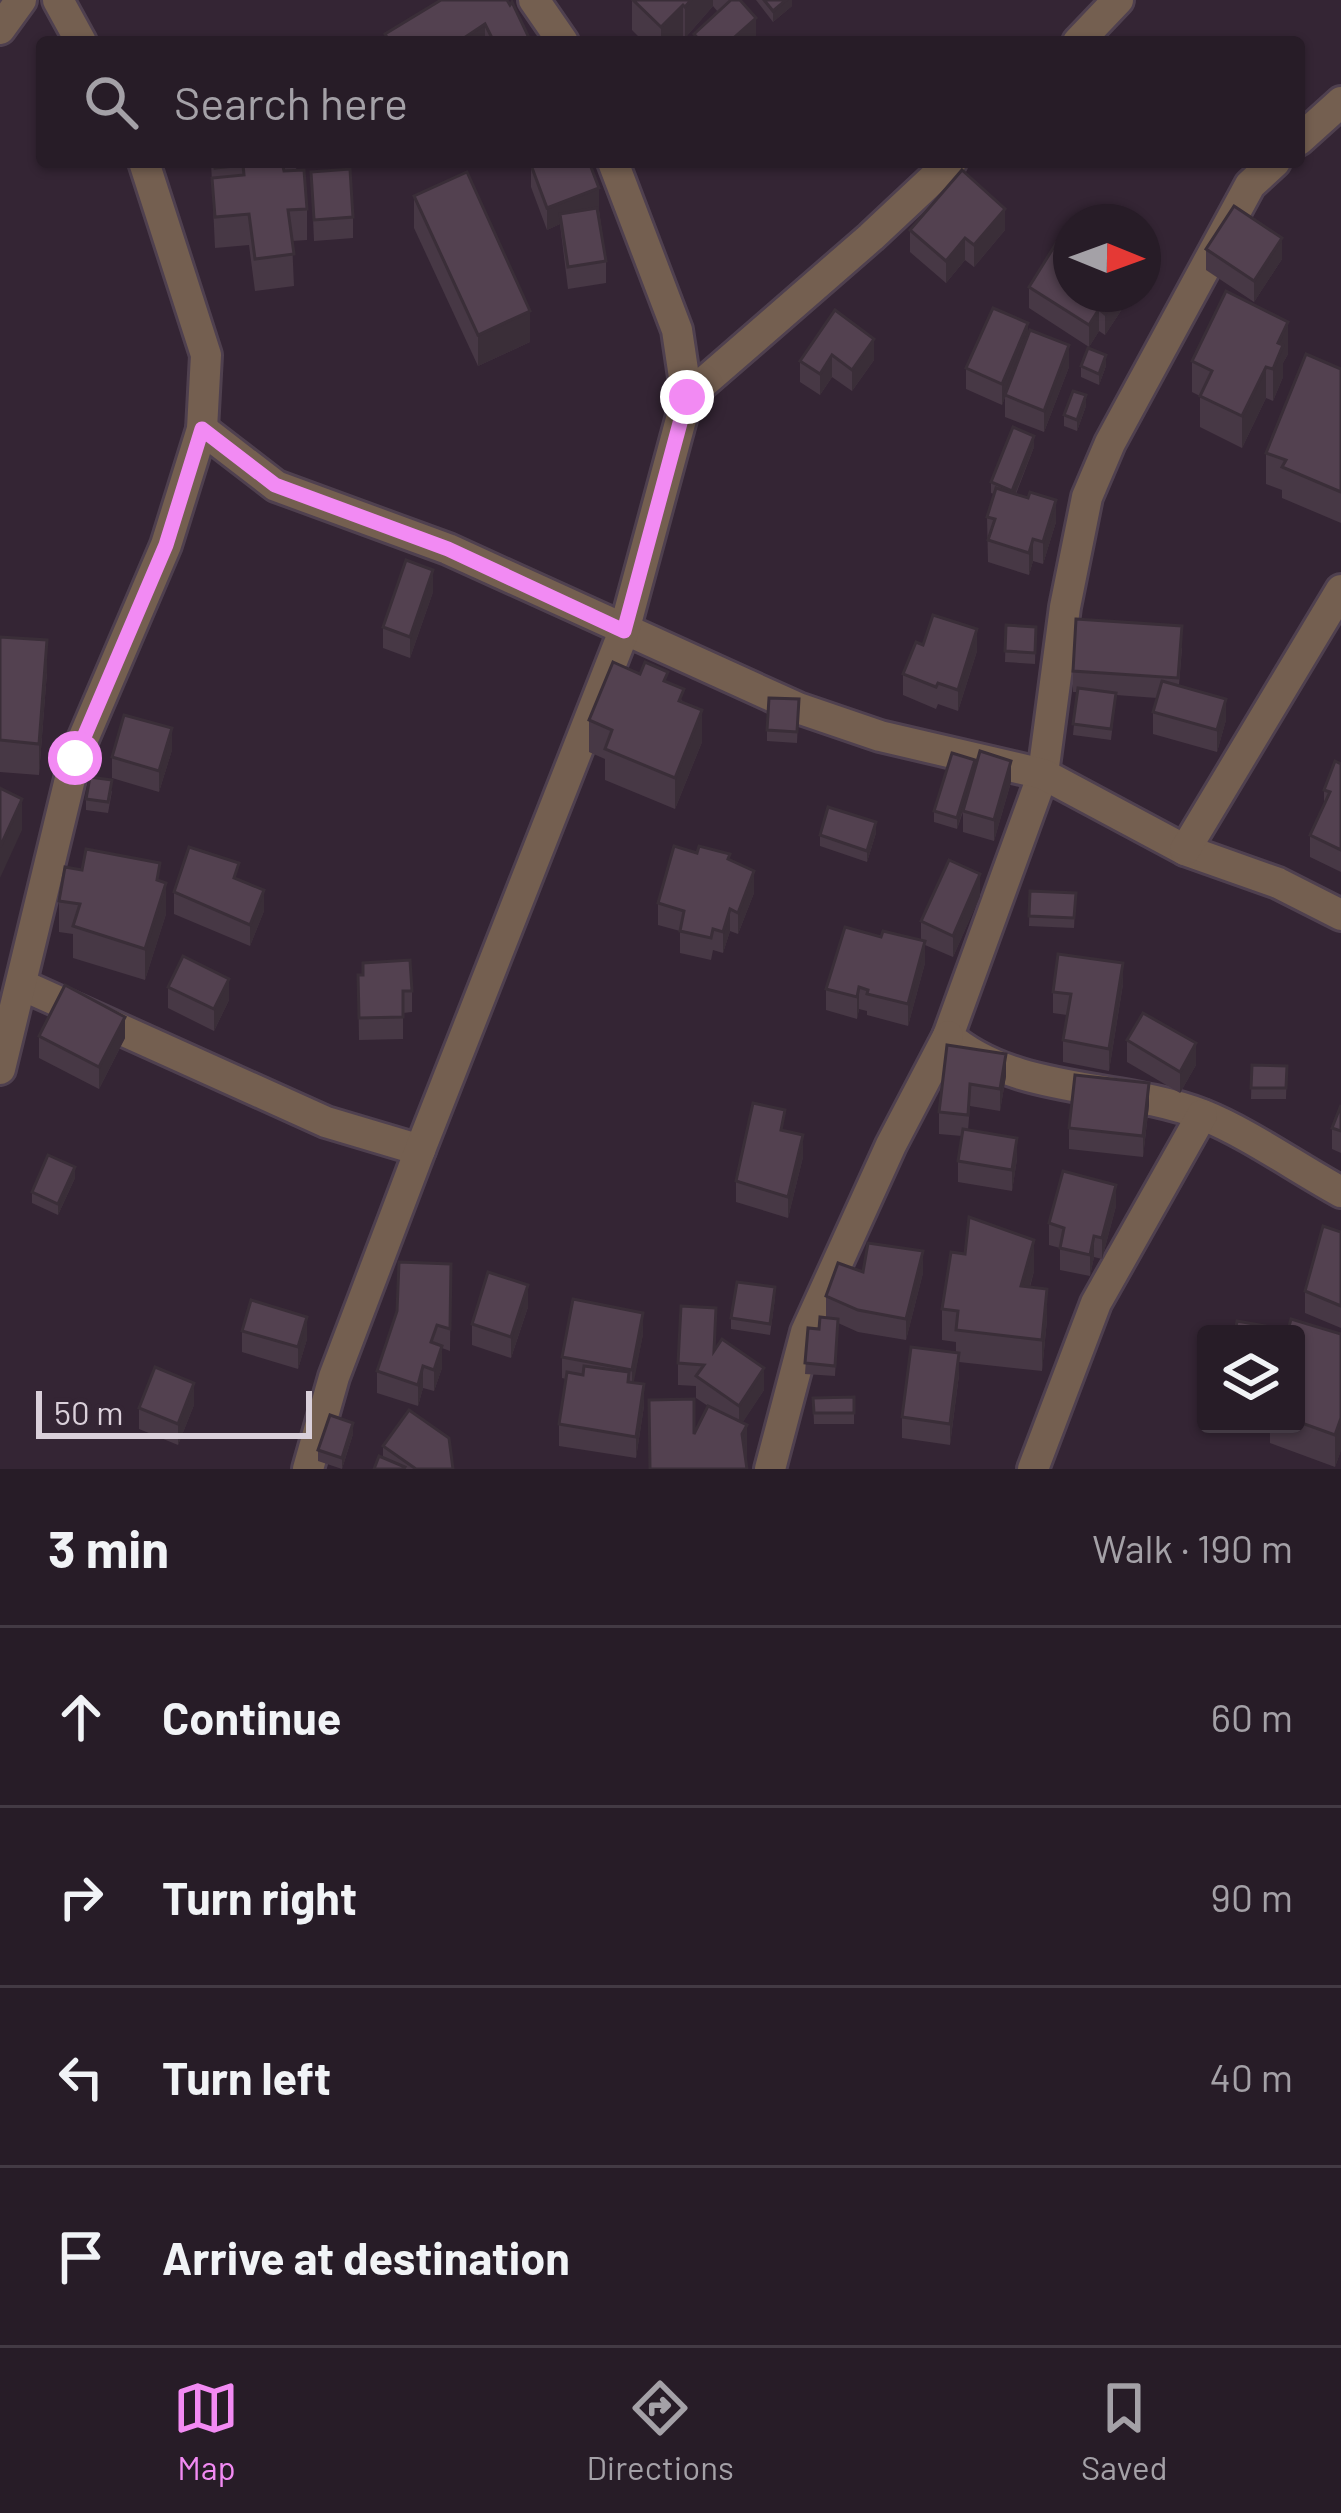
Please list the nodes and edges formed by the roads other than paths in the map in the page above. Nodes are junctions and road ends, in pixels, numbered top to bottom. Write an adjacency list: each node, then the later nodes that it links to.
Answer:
1 (21, 0): 5 (street)
2 (58, 0): 6 (street)
3 (534, 0): 7 (street)
4 (1118, 0): 8 (street)
5 (0, 29)
6 (78, 36)
7 (558, 36)
8 (1084, 36)
9 (1341, 101): 10 (street)
10 (1305, 134)
11 (146, 168): 16 (street)
12 (615, 168): 15 (street)
13 (944, 168): 15 (street)
14 (1268, 168): 19 (street)
15 (687, 397): 18 (street)
16 (202, 429): 18 (street); 22 (street)
17 (1341, 590): 20 (street)
18 (624, 631): 19 (street); 26 (street)
19 (1043, 774): 20 (street); 23 (street)
20 (1185, 850): 21 (street)
21 (1341, 916)
22 (22, 985): 24 (street); 26 (street)
23 (948, 1036): 25 (street); 29 (street)
24 (0, 1069)
25 (1202, 1115): 27 (street); 30 (street)
26 (420, 1150): 28 (street)
27 (1341, 1192)
28 (308, 1469)
29 (770, 1469)
30 (1033, 1469)

